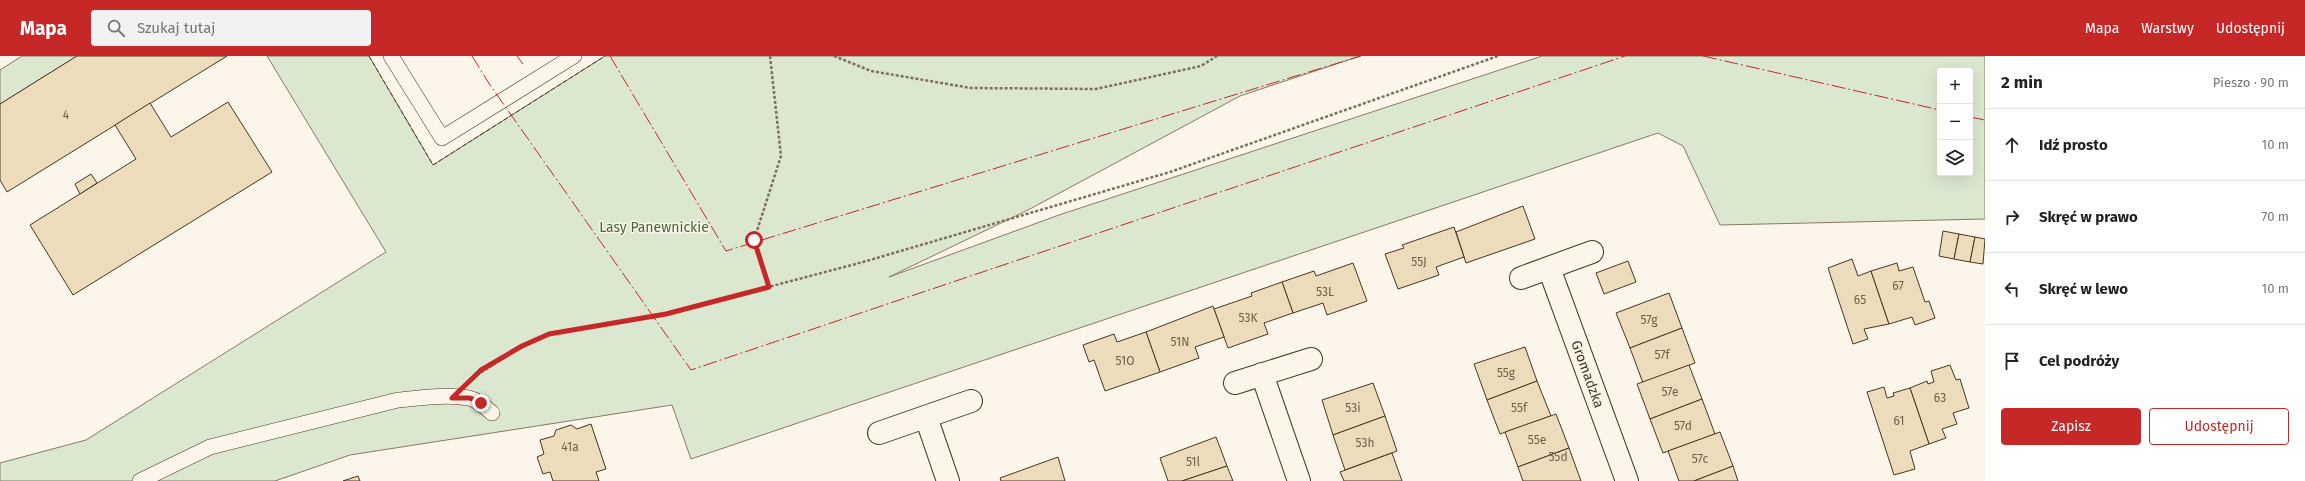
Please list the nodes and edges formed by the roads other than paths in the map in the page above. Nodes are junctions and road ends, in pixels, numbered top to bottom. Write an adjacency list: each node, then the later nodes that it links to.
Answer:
1 (391, 56): 2 (lane)
2 (574, 56)
3 (1592, 252): 4 (street)
4 (1549, 268): 5 (street); 16 (street, Gromadzka)
5 (1521, 278)
6 (1311, 359): 7 (street)
7 (1262, 374): 8 (street); 15 (street)
8 (1235, 383)
9 (972, 402): 11 (street)
10 (492, 413): 13 (lane)
11 (926, 417): 12 (street); 14 (street)
12 (879, 433)
13 (140, 481)
14 (948, 481)
15 (1299, 481)
16 (1627, 481)

